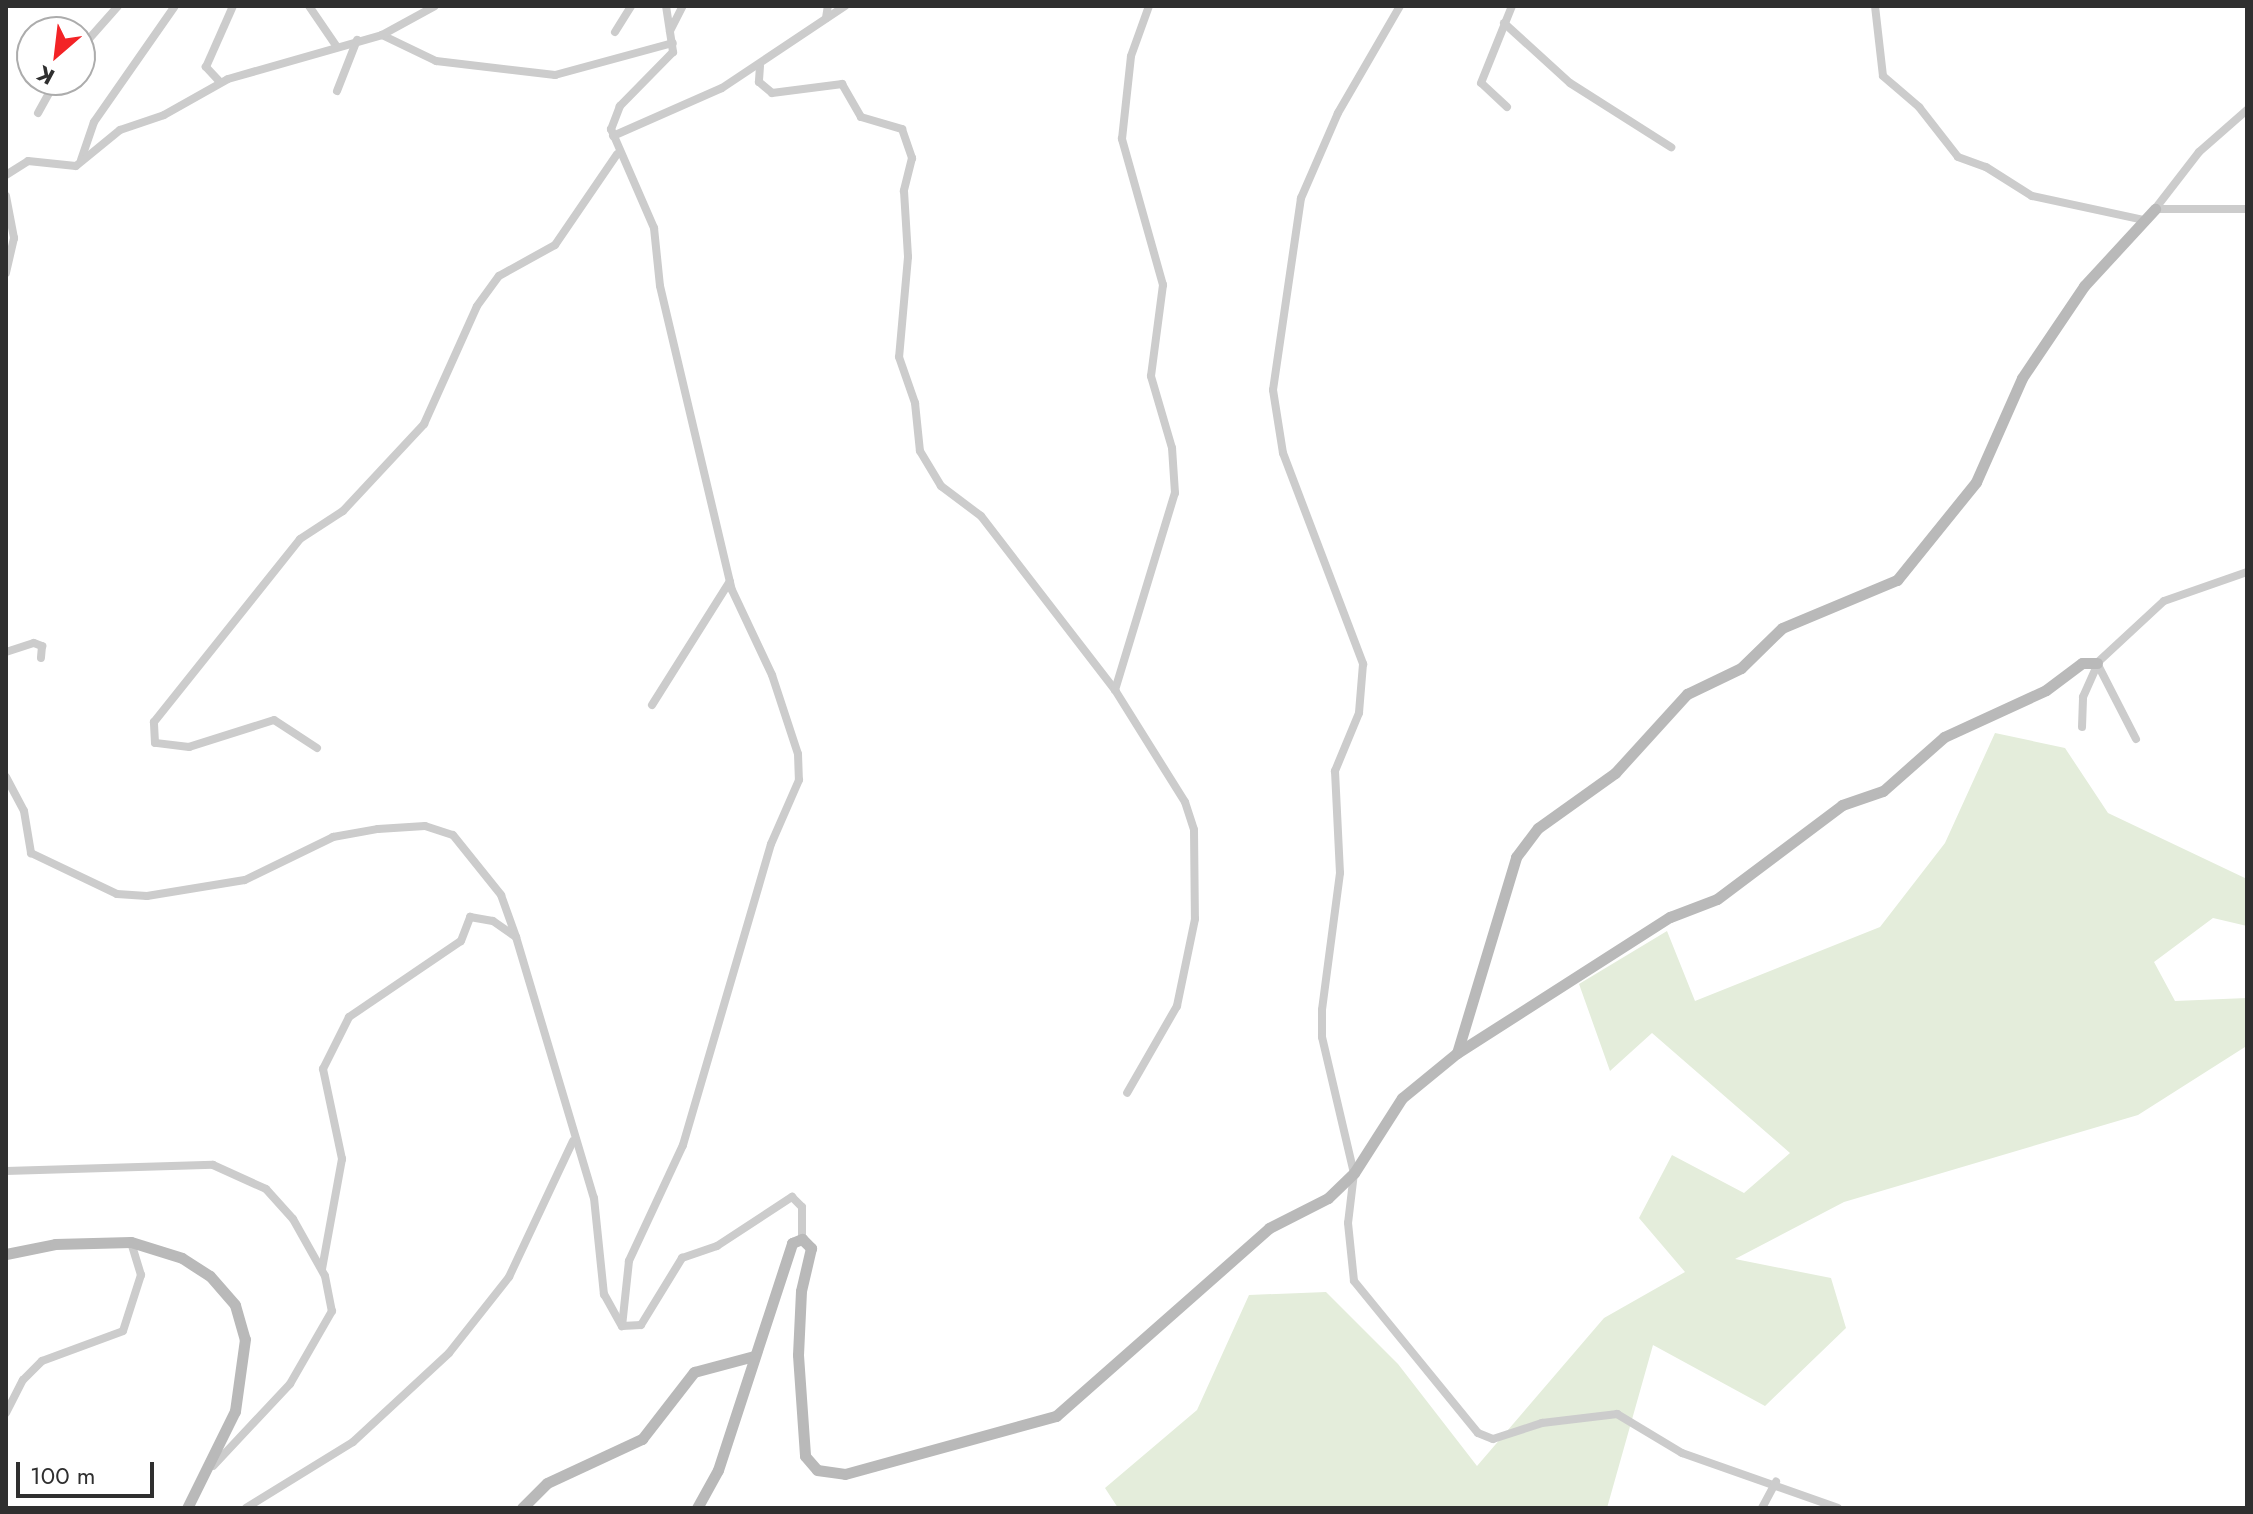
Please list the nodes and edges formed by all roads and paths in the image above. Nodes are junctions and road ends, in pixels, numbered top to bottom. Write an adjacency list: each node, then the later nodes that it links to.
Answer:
1 (118, 6): 17 (street)
2 (175, 6): 34 (street)
3 (233, 6): 25 (street)
4 (309, 6): 23 (street)
5 (435, 6): 20 (street)
6 (631, 6): 18 (street)
7 (666, 6): 19 (street)
8 (683, 6): 19 (street)
9 (828, 6): 15 (street)
10 (845, 6): 15 (street)
11 (1149, 6): 46 (street)
12 (1400, 6): 57 (street)
13 (1512, 6): 16 (street)
14 (1875, 6): 39 (street)
15 (826, 18): 24 (street)
16 (1504, 23): 28 (street); 32 (street)
17 (96, 31)
18 (615, 32)
19 (670, 32): 22 (street)
20 (382, 35): 21 (street); 22 (street)
21 (357, 40): 23 (street); 26 (street)
22 (673, 43): 31 (street)
23 (337, 47): 25 (street)
24 (760, 66): 31 (street); 46 (street)
25 (220, 82): 34 (street)
26 (337, 91)
27 (47, 96): 30 (street)
28 (1507, 107)
29 (2247, 110): 37 (street)
30 (38, 113)
31 (613, 136): 33 (street)
32 (1671, 147)
33 (617, 154): 42 (street); 50 (street)
34 (81, 161): 35 (street)
35 (6, 175)
36 (6, 196): 40 (street)
37 (2155, 209): 38 (street); 39 (street)
38 (2247, 209)
39 (2144, 220): 53 (street)
40 (6, 273)
41 (2247, 572): 45 (street)
42 (730, 581): 47 (street); 62 (street)
43 (6, 652): 44 (street)
44 (41, 658)
45 (2097, 664): 48 (street); 49 (street); 53 (street)
46 (1115, 690): 54 (street)
47 (652, 705)
48 (2082, 727)
49 (2136, 739)
50 (317, 748)
51 (6, 777): 52 (street)
52 (516, 937): 55 (street); 61 (street)
53 (1457, 1053): 57 (street)
54 (1127, 1093)
55 (573, 1141): 62 (street); 68 (street)
56 (6, 1171): 61 (street)
57 (1354, 1173): 58 (street); 66 (street)
58 (802, 1239): 62 (street); 63 (street)
59 (131, 1242): 60 (street); 64 (street); 65 (street)
60 (6, 1254)
61 (321, 1269): 65 (street)
62 (622, 1326)
63 (754, 1356): 69 (street); 70 (street)
64 (6, 1413)
65 (207, 1473): 67 (street)
66 (1776, 1482): 71 (street); 72 (street)
67 (187, 1508)
68 (246, 1508)
69 (522, 1508)
70 (697, 1508)
71 (1762, 1508)
72 (1838, 1508)

